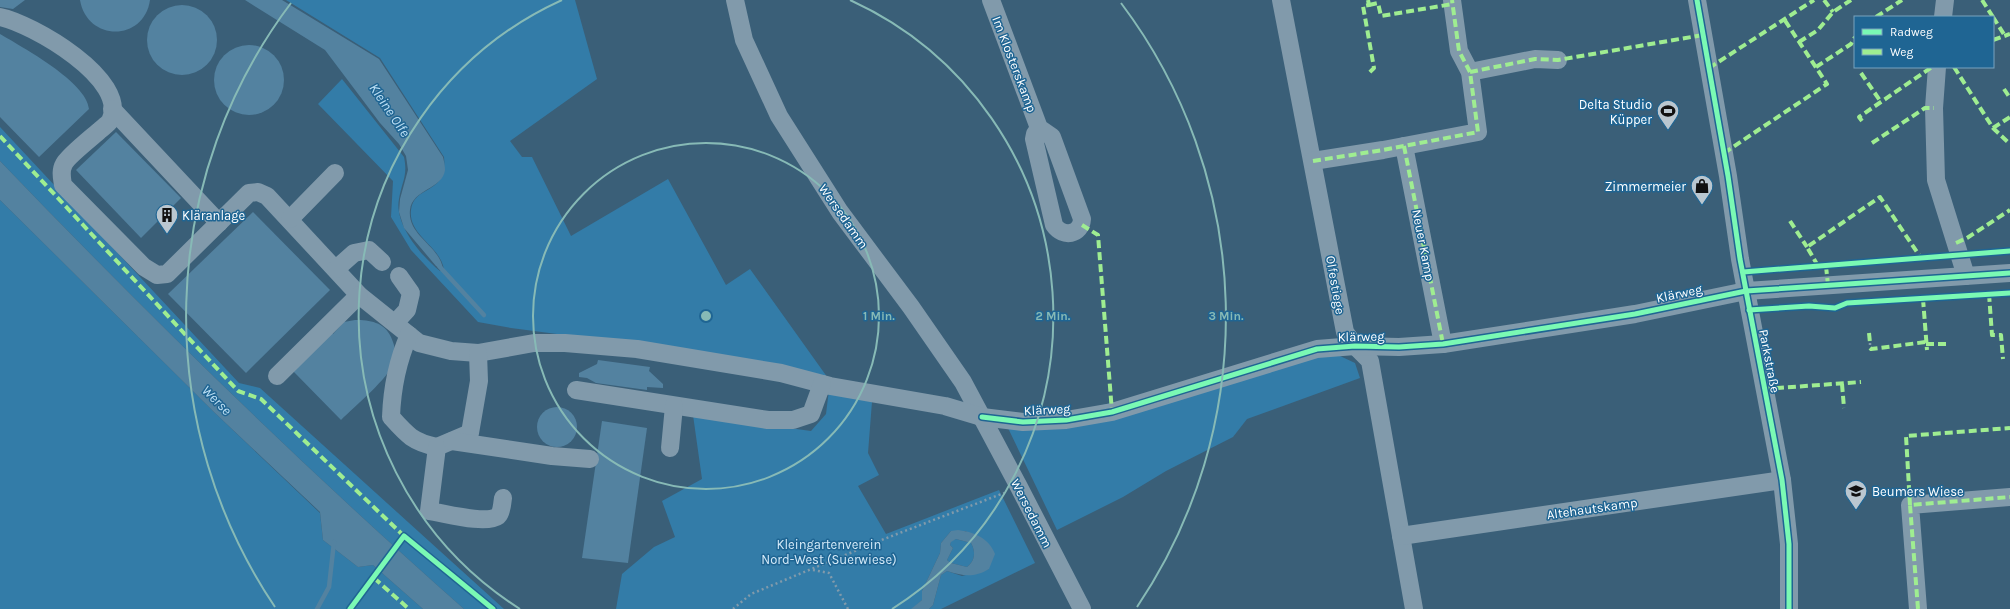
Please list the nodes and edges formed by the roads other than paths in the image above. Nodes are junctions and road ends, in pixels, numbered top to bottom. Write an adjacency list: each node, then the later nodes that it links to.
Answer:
1 (735, 0): 35 (street, Wersedamm)
2 (991, 0): 13 (street, Im Klosterskamp)
3 (1281, 0): 15 (street, Olfestiege)
4 (1452, 0): 11 (street)
5 (1697, 0): 24 (street, Parkstraße)
6 (1945, 0): 7 (street)
7 (1943, 16)
8 (0, 17): 12 (street)
9 (1558, 60): 11 (street)
10 (1937, 68): 23 (street)
11 (1470, 72): 14 (street)
12 (112, 109): 18 (street); 18 (street)
13 (1039, 128): 13 (street, Im Klosterskamp)
14 (1404, 146): 15 (street); 28 (street, Neuer Kamp)
15 (1313, 161): 29 (street, Olfestiege)
16 (335, 174): 17 (street)
17 (290, 219): 18 (street); 20 (street)
18 (219, 223)
19 (382, 262): 20 (street)
20 (336, 269): 25 (street)
21 (2010, 273): 23 (street, Klärweg)
22 (398, 276): 26 (street)
23 (1966, 276): 24 (street, Klärweg)
24 (1746, 291): 28 (street, Klärweg); 39 (street, Parkstraße)
25 (359, 295): 26 (street); 31 (street)
26 (395, 323): 27 (street)
27 (409, 335): 30 (street); 36 (street)
28 (1443, 344): 29 (street, Klärweg)
29 (1355, 346): 35 (street, Klärweg); 42 (street, Olfestiege)
30 (478, 353): 32 (street); 36 (street)
31 (277, 376)
32 (826, 385): 34 (street); 35 (street)
33 (576, 390): 34 (street)
34 (674, 406): 37 (street)
35 (982, 417): 43 (street, Wersedamm)
36 (445, 444): 38 (street); 41 (street)
37 (670, 448)
38 (590, 459)
39 (1782, 480): 42 (street, Altehautskamp); 45 (street, Parkstraße)
40 (2010, 497): 46 (street)
41 (503, 498)
42 (1401, 536): 44 (street, Olfestiege)
43 (1082, 609)
44 (1414, 609)
45 (1789, 609)
46 (1918, 609)

